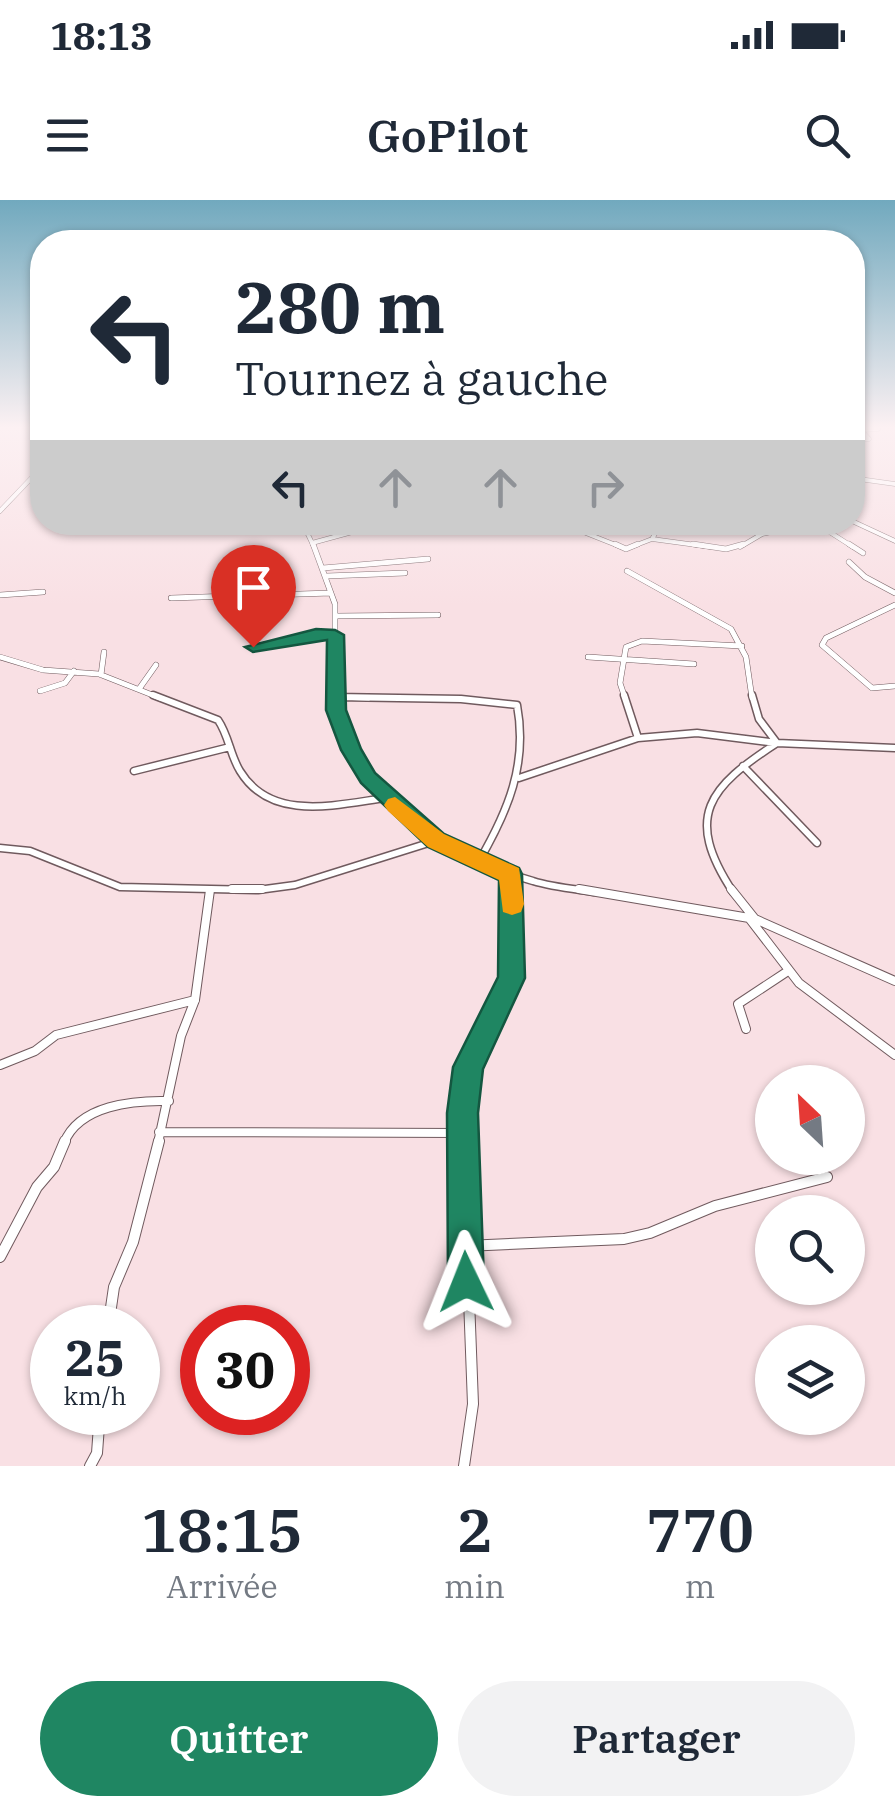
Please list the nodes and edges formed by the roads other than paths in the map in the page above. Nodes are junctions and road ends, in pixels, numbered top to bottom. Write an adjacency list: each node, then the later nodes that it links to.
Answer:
1 (22, 488): 2 (street)
2 (0, 511)
3 (865, 526): 11 (street)
4 (308, 535): 12 (street)
5 (339, 535): 12 (street)
6 (591, 535): 10 (street)
7 (655, 535): 10 (street)
8 (761, 535): 10 (street)
9 (836, 535): 13 (street)
10 (652, 540)
11 (895, 541)
12 (312, 542): 16 (street)
13 (863, 553)
14 (428, 558): 16 (street)
15 (850, 562): 21 (street)
16 (323, 568): 19 (street)
17 (627, 572): 29 (street)
18 (405, 573): 19 (street)
19 (327, 576): 22 (street)
20 (43, 592): 23 (street)
21 (895, 592)
22 (331, 594): 24 (street); 27 (street)
23 (0, 595)
24 (171, 598)
25 (895, 606): 39 (street)
26 (438, 615): 27 (street)
27 (338, 616): 28 (street)
28 (335, 635): 30 (street); 42 (street)
29 (743, 646): 34 (street); 44 (street)
30 (253, 647)
31 (104, 652): 38 (street)
32 (0, 656): 37 (street)
33 (588, 657): 34 (street)
34 (622, 660): 35 (street); 43 (street)
35 (694, 664)
36 (156, 665): 40 (street)
37 (74, 671): 38 (street); 41 (street)
38 (101, 675): 40 (street)
39 (895, 686)
40 (139, 689): 45 (street)
41 (40, 691)
42 (336, 697): 49 (street); 50 (street)
43 (638, 738): 44 (street); 49 (street)
44 (777, 743): 46 (street); 47 (street)
45 (230, 747): 48 (street); 50 (street)
46 (895, 748)
47 (743, 766): 52 (street); 57 (street)
48 (134, 771)
49 (519, 778): 54 (street)
50 (387, 798): 51 (street)
51 (436, 840): 54 (street); 56 (street)
52 (817, 843)
53 (0, 848): 56 (street)
54 (478, 861): 55 (street)
55 (510, 874): 57 (street); 66 (street)
56 (210, 890): 60 (street)
57 (751, 918): 58 (street); 59 (street)
58 (788, 971): 61 (street); 62 (street)
59 (895, 981)
60 (195, 1000): 63 (street); 64 (street)
61 (746, 1028)
62 (895, 1055)
63 (0, 1065)
64 (169, 1101): 65 (street); 69 (street)
65 (158, 1132): 66 (street); 70 (street)
66 (462, 1133): 68 (street)
67 (827, 1177): 68 (street)
68 (464, 1246): 73 (street)
69 (0, 1257)
70 (111, 1305)
71 (98, 1435): 72 (street)
72 (90, 1466)
73 (464, 1466)

